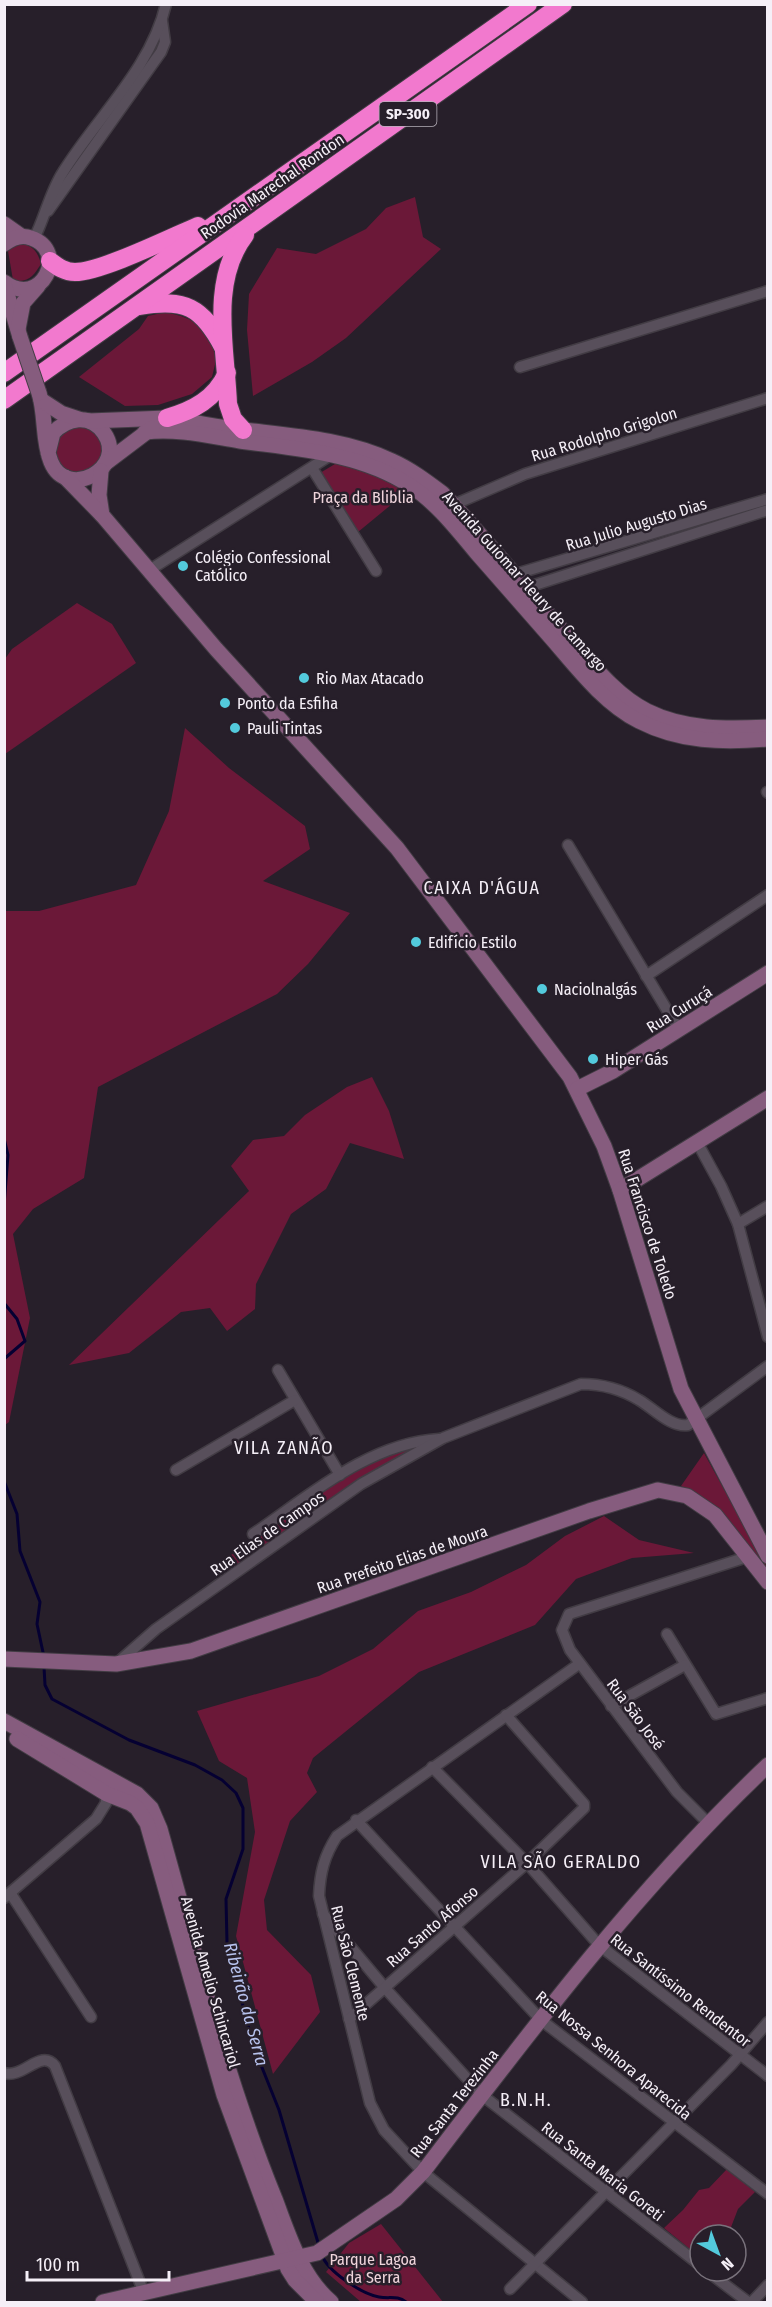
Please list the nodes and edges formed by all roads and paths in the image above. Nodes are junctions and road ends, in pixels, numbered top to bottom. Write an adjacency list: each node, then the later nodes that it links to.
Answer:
1 (166, 4): 7 (street)
2 (528, 4): 4 (highway, Rodovia Marechal Rondon / SP-300)
3 (563, 4): 6 (highway, Rodovia Marechal Rondon / SP-300)
4 (238, 208): 9 (highway); 17 (highway, Rodovia Marechal Rondon / SP-300)
5 (4, 224): 7 (street)
6 (253, 224): 13 (highway, Rodovia Marechal Rondon / SP-300); 15 (highway)
7 (28, 238): 8 (street); 9 (street)
8 (4, 244)
9 (50, 261): 11 (street)
10 (4, 283): 11 (street); 14 (street)
11 (38, 286): 14 (street)
12 (768, 291): 16 (street)
13 (135, 307): 15 (highway); 21 (highway, Rodovia Marechal Rondon / SP-300)
14 (19, 333): 19 (street, bridge)
15 (225, 351): 18 (highway)
16 (520, 367)
17 (4, 373)
18 (227, 373): 22 (highway); 24 (highway)
19 (40, 397): 23 (street); 27 (street)
20 (768, 398): 32 (street, Rua Rodolpho Grigolon)
21 (4, 399)
22 (169, 418): 23 (street); 24 (street); 25 (street)
23 (84, 420): 27 (street); 28 (street)
24 (243, 430): 26 (street)
25 (146, 432): 26 (street, Avenida Guiomar Fleury de Camargo); 28 (street)
26 (337, 450): 29 (street); 32 (street); 37 (street, Avenida Guiomar Fleury de Camargo)
27 (48, 453): 30 (street)
28 (104, 466): 30 (street); 34 (street)
29 (312, 468): 35 (street); 36 (street)
30 (65, 477): 34 (street, Rua Francisco de Toledo)
31 (768, 500): 37 (street, Rua Julio Augusto Dias)
32 (453, 505): 37 (street)
33 (768, 510): 38 (street, Rua Julio Augusto Dias)
34 (102, 515): 35 (street, Rua Francisco de Toledo)
35 (148, 571): 46 (street, Rua Francisco de Toledo)
36 (376, 571)
37 (507, 577): 38 (street)
38 (518, 591): 39 (street); 40 (street, Avenida Guiomar Fleury de Camargo)
39 (768, 727)
40 (768, 739)
41 (568, 845): 44 (street)
42 (768, 895): 44 (street)
43 (768, 974): 45 (street, Rua Curuçá)
44 (646, 975): 45 (street)
45 (679, 1030): 46 (street, Rua Curuçá)
46 (577, 1089): 49 (street, Rua Francisco de Toledo)
47 (768, 1098): 48 (street)
48 (697, 1142): 49 (street); 51 (street)
49 (620, 1190): 56 (street, Rua Francisco de Toledo)
50 (768, 1206): 51 (street)
51 (738, 1224): 52 (street)
52 (768, 1337)
53 (768, 1366): 56 (street)
54 (278, 1370): 55 (street)
55 (295, 1400): 58 (street); 59 (street)
56 (695, 1420): 57 (street, Rua Elias de Campos); 61 (street, Rua Francisco de Toledo)
57 (443, 1438): 59 (street, Rua Elias de Campos); 66 (street, Rua Elias de Campos)
58 (176, 1470)
59 (340, 1475): 60 (street, Rua Elias de Campos)
60 (253, 1534)
61 (768, 1556)
62 (747, 1557): 63 (street, Rua Prefeito Elias de Moura); 66 (street, Rua Prefeito Elias de Moura); 67 (street, Rua São José)
63 (768, 1582)
64 (667, 1634): 68 (street)
65 (8, 1661): 66 (street, Rua Prefeito Elias de Moura)
66 (116, 1664)
67 (579, 1664): 70 (street, Rua São José); 71 (street, Rua São Clemente)
68 (685, 1665): 69 (street); 70 (street)
69 (768, 1698)
70 (611, 1706): 79 (street, Rua São José)
71 (506, 1714): 75 (street, Rua São Clemente); 80 (street, Rua Santo Afonso)
72 (4, 1721): 76 (street, Avenida Amelio Schincariol)
73 (4, 1731): 76 (street, Avenida Amelio Schincariol)
74 (768, 1765): 79 (street, Rua Santa Terezinha)
75 (432, 1767): 78 (street, Rua São Clemente); 80 (street, Rua Santíssimo Rendentor)
76 (97, 1779): 77 (street, Avenida Amelio Schincariol); 77 (street); 99 (street, Avenida Amelio Schincariol)
77 (102, 1807): 81 (street); 99 (street, Avenida Amelio Schincariol)
78 (356, 1820): 82 (street, Rua São Clemente); 83 (street, Rua Nossa Senhora Aparecida)
79 (707, 1822): 84 (street, Rua Santa Terezinha)
80 (527, 1863): 83 (street, Rua Santo Afonso); 84 (street, Rua Santíssimo Rendentor)
81 (8, 1896): 86 (street)
82 (321, 1912): 85 (street, Rua Santa Maria Goreti); 87 (street, Rua São Clemente)
83 (455, 1926): 85 (street, Rua Santo Afonso); 88 (street, Rua Nossa Senhora Aparecida)
84 (599, 1945): 88 (street, Rua Santa Terezinha); 90 (street, Rua Santíssimo Rendentor)
85 (385, 1988): 87 (street, Rua Santo Afonso); 93 (street, Rua Santa Maria Goreti)
86 (91, 2017)
87 (349, 2019): 95 (street, Rua São Clemente)
88 (541, 2020): 93 (street, Rua Santa Terezinha); 94 (street, Rua Nossa Senhora Aparecida)
89 (768, 2022): 90 (street)
90 (740, 2055): 92 (street, Rua Santíssimo Rendentor); 94 (street)
91 (4, 2073): 104 (street)
92 (768, 2076)
93 (482, 2095): 95 (street, Rua Santa Terezinha); 96 (street, Rua Santa Maria Goreti)
94 (675, 2123): 96 (street); 97 (street, Rua Nossa Senhora Aparecida)
95 (423, 2172): 99 (street, Rua Santa Terezinha); 100 (street, Rua São Clemente)
96 (606, 2192): 98 (street, Rua Santa Maria Goreti); 100 (street)
97 (768, 2194)
98 (688, 2256)
99 (304, 2258): 104 (street, Rua Santa Terezinha); 106 (street, Avenida Amelio Schincariol); 107 (street, Avenida Amelio Schincariol)
100 (535, 2264): 103 (street); 108 (street, Rua São Clemente)
101 (724, 2283): 109 (street)
102 (768, 2285): 109 (street)
103 (510, 2289)
104 (144, 2293): 105 (street, Rua Santa Terezinha)
105 (103, 2302)
106 (317, 2302)
107 (331, 2302)
108 (582, 2302)
109 (750, 2302)

